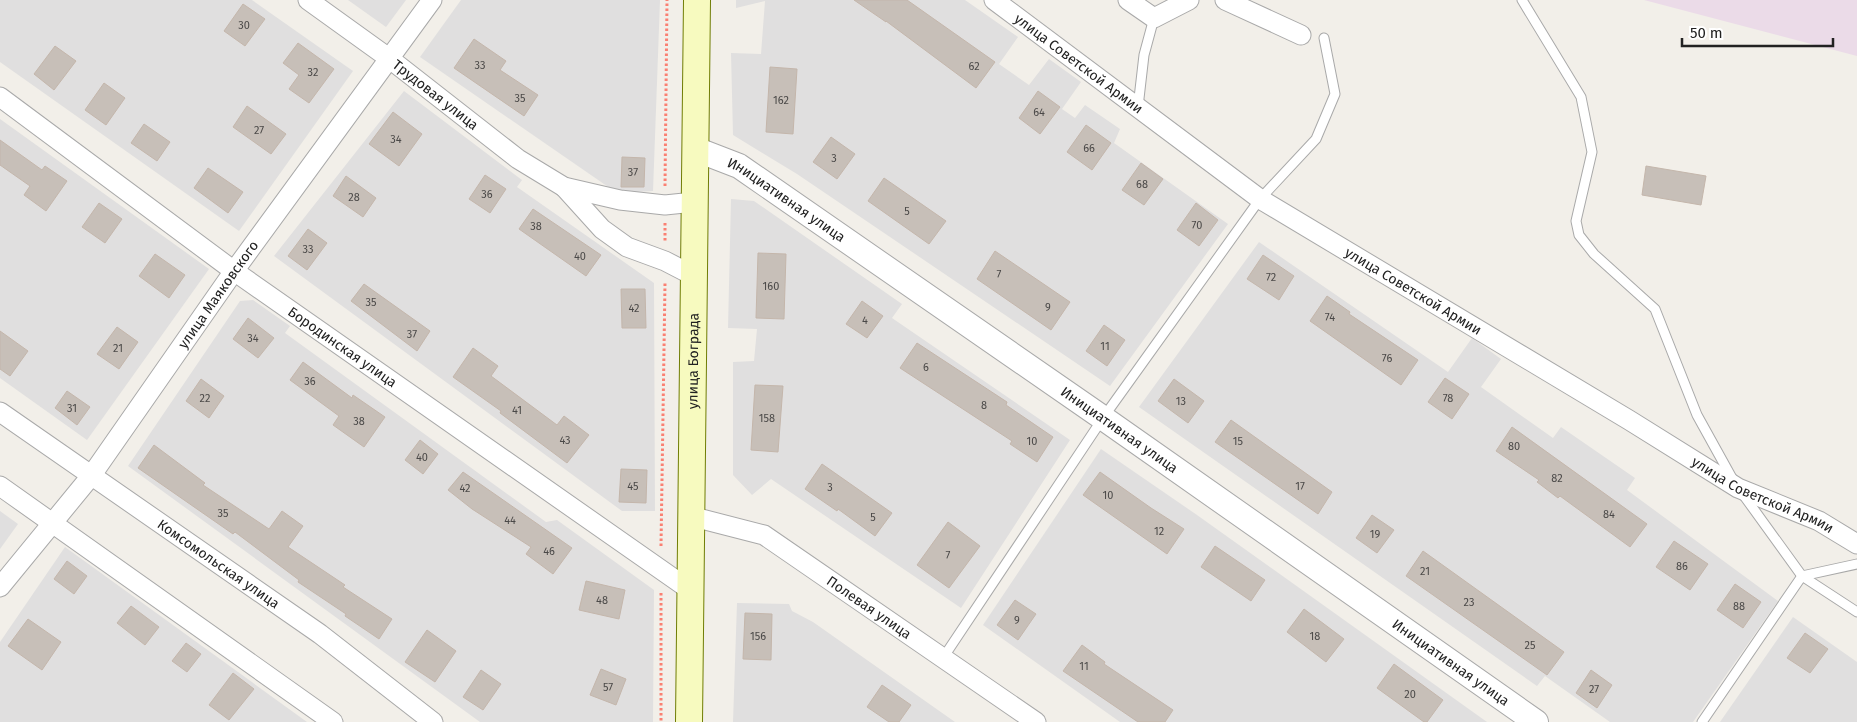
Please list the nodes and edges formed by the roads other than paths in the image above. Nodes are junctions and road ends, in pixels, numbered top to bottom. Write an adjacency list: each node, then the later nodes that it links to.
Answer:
1 (308, 0): 12 (street, Трудовая улица)
2 (432, 0): 12 (street, улица Маяковского)
3 (697, 0): 15 (main road, улица Бограда)
4 (994, 0): 14 (street, улица Советской Армии)
5 (1128, 0): 9 (street)
6 (1189, 0): 9 (street)
7 (1225, 0): 10 (street)
8 (1522, 0): 25 (lane)
9 (1154, 18): 14 (lane)
10 (1301, 35)
11 (1324, 38): 17 (lane)
12 (390, 59): 16 (street, Трудовая улица); 19 (street, улица Маяковского)
13 (0, 97): 19 (street, Бородинская улица)
14 (1138, 107): 17 (street, улица Советской Армии)
15 (696, 149): 18 (main road, улица Бограда); 22 (street, Инициативная улица)
16 (564, 187): 18 (street, Трудовая улица); 20 (street, Трудовая улица)
17 (1260, 199): 22 (lane); 25 (street, улица Советской Армии)
18 (694, 202): 20 (main road, улица Бограда)
19 (234, 271): 23 (street, улица Маяковского); 32 (street, Бородинская улица)
20 (694, 276): 26 (main road, улица Бограда)
21 (0, 412): 23 (street, Комсомольская улица)
22 (1103, 418): 34 (lane); 39 (street, Инициативная улица)
23 (91, 476): 27 (street, улица Маяковского); 36 (street, Комсомольская улица)
24 (0, 486): 27 (street)
25 (1738, 488): 28 (street, улица Советской Армии); 30 (lane)
26 (690, 516): 32 (main road, улица Бограда); 34 (street, Полевая улица)
27 (53, 524): 31 (street, улица Маяковского); 35 (street)
28 (1857, 544)
29 (1857, 564): 30 (lane)
30 (1802, 576): 33 (lane); 40 (lane)
31 (0, 587)
32 (690, 590): 37 (main road, улица Бограда)
33 (1857, 612)
34 (943, 658): 38 (street, Полевая улица)
35 (333, 722)
36 (433, 722)
37 (689, 722)
38 (1036, 722)
39 (1536, 722)
40 (1702, 722)

